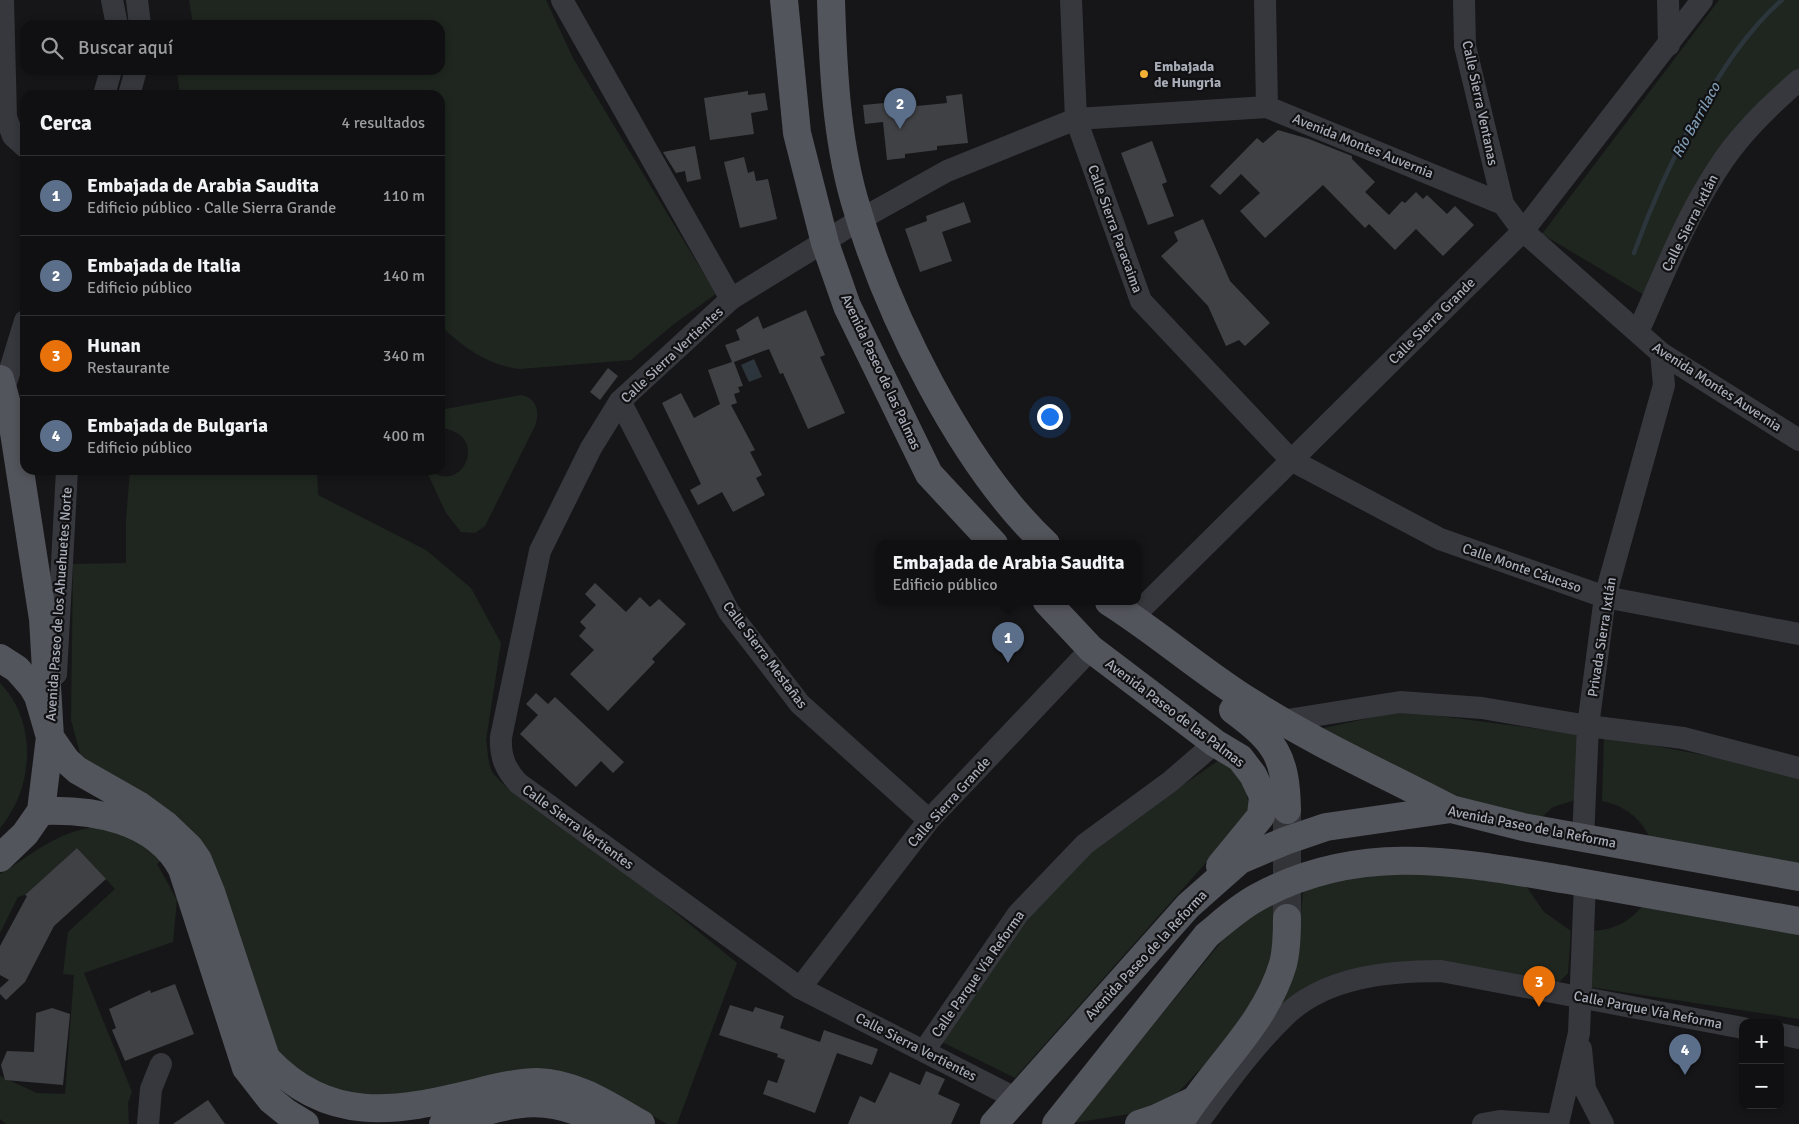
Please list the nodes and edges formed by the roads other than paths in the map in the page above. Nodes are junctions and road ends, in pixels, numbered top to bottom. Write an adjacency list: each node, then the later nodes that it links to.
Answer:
1 (3, 0): 22 (street)
2 (112, 0): 12 (street)
3 (137, 0): 13 (street)
4 (562, 0): 27 (street, Calle Sierra Vertientes)
5 (784, 0): 26 (main road, Avenida Paseo de las Palmas)
6 (831, 0): 24 (main road)
7 (1071, 0): 21 (street, Calle Sierra Paracaima)
8 (1265, 0): 20 (street)
9 (1464, 0): 23 (street, Calle Sierra Ventanas)
10 (1668, 0): 14 (street)
11 (1702, 0): 14 (street, Calle Sierra Grande)
12 (116, 20)
13 (139, 20)
14 (1669, 45): 25 (street, Calle Sierra Grande)
15 (110, 75): 18 (street)
16 (135, 75): 19 (street)
17 (1799, 80): 28 (street, Calle Sierra Ixtlán)
18 (105, 90)
19 (130, 90)
20 (1267, 107): 21 (street, Avenida Montes Auvernia); 23 (street, Avenida Montes Auvernia)
21 (1076, 119): 24 (street, Avenida Montes Auvernia); 35 (street, Calle Sierra Paracaima)
22 (20, 142)
23 (1503, 204): 25 (street, Avenida Montes Auvernia)
24 (861, 220): 26 (street, Calle Sierra Vertientes); 38 (main road)
25 (1523, 231): 28 (street, Avenida Montes Auvernia); 35 (street, Calle Sierra Grande)
26 (825, 243): 27 (street, Calle Sierra Vertientes); 37 (main road, Avenida Paseo de las Palmas)
27 (731, 299): 32 (street, Calle Sierra Vertientes)
28 (1638, 332): 30 (street, Avenida Montes Auvernia)
29 (20, 346): 33 (street)
30 (1661, 353): 34 (street, Avenida Montes Auvernia); 39 (street, Privada Sierra Ixtlán)
31 (0, 379): 33 (main road, bridge)
32 (620, 401): 55 (street, Calle Sierra Mestañas); 63 (street, Calle Sierra Vertientes)
33 (6, 415): 49 (main road)
34 (1799, 440)
35 (1291, 460): 39 (street, Calle Monte Cáucaso); 43 (street, Calle Sierra Grande)
36 (68, 475): 49 (street, Avenida Paseo de los Ahuehuetes Norte)
37 (990, 540)
38 (1043, 540)
39 (1605, 597): 44 (street, Calle Monte Cáucaso); 48 (street, Privada Sierra Ixtlán)
40 (1050, 605): 45 (main road, Avenida Paseo de las Palmas)
41 (1107, 605): 53 (main road)
42 (1114, 605): 43 (main road)
43 (1133, 617): 47 (main road)
44 (1799, 634)
45 (1091, 649): 50 (main road, Avenida Paseo de las Palmas); 55 (street, Calle Sierra Grande)
46 (0, 658): 49 (main road)
47 (1281, 721): 48 (street); 52 (main road)
48 (1588, 726): 51 (street); 56 (street, Privada Sierra Ixtlán)
49 (50, 737): 54 (main road); 77 (main road)
50 (1215, 743): 60 (main road, Avenida Paseo de las Palmas); 69 (street, Calle Parque Vía Reforma)
51 (1799, 768)
52 (1451, 809): 56 (main road, Avenida Paseo de la Reforma); 60 (main road, Avenida Paseo de la Reforma)
53 (1287, 810)
54 (40, 811): 57 (main road); 74 (main road)
55 (929, 820): 63 (street, Calle Sierra Grande)
56 (1584, 839): 58 (main road, Avenida Paseo de la Reforma)
57 (0, 858)
58 (1799, 876)
59 (1585, 883): 62 (main road); 64 (street); 79 (main road)
60 (1188, 906): 71 (main road, Avenida Paseo de la Reforma)
61 (1287, 918): 72 (main road)
62 (1799, 922)
63 (800, 988): 69 (street, Calle Sierra Vertientes)
64 (1580, 996): 65 (street, Calle Parque Vía Reforma); 66 (street); 72 (street, Calle Parque Vía Reforma)
65 (1739, 1027)
66 (1579, 1033): 84 (street); 85 (street)
67 (1784, 1035): 68 (street)
68 (1799, 1038)
69 (924, 1051): 71 (street, Calle Sierra Vertientes)
70 (161, 1064): 73 (street)
71 (1015, 1098): 78 (main road, Avenida Paseo de la Reforma)
72 (1195, 1112): 80 (main road); 81 (main road)
73 (148, 1124)
74 (305, 1124)
75 (443, 1124): 76 (main road)
76 (603, 1124)
77 (641, 1124)
78 (994, 1124)
79 (1056, 1124)
80 (1139, 1124)
81 (1179, 1124)
82 (1483, 1124): 83 (street)
83 (1546, 1124)
84 (1558, 1124)
85 (1603, 1124)

